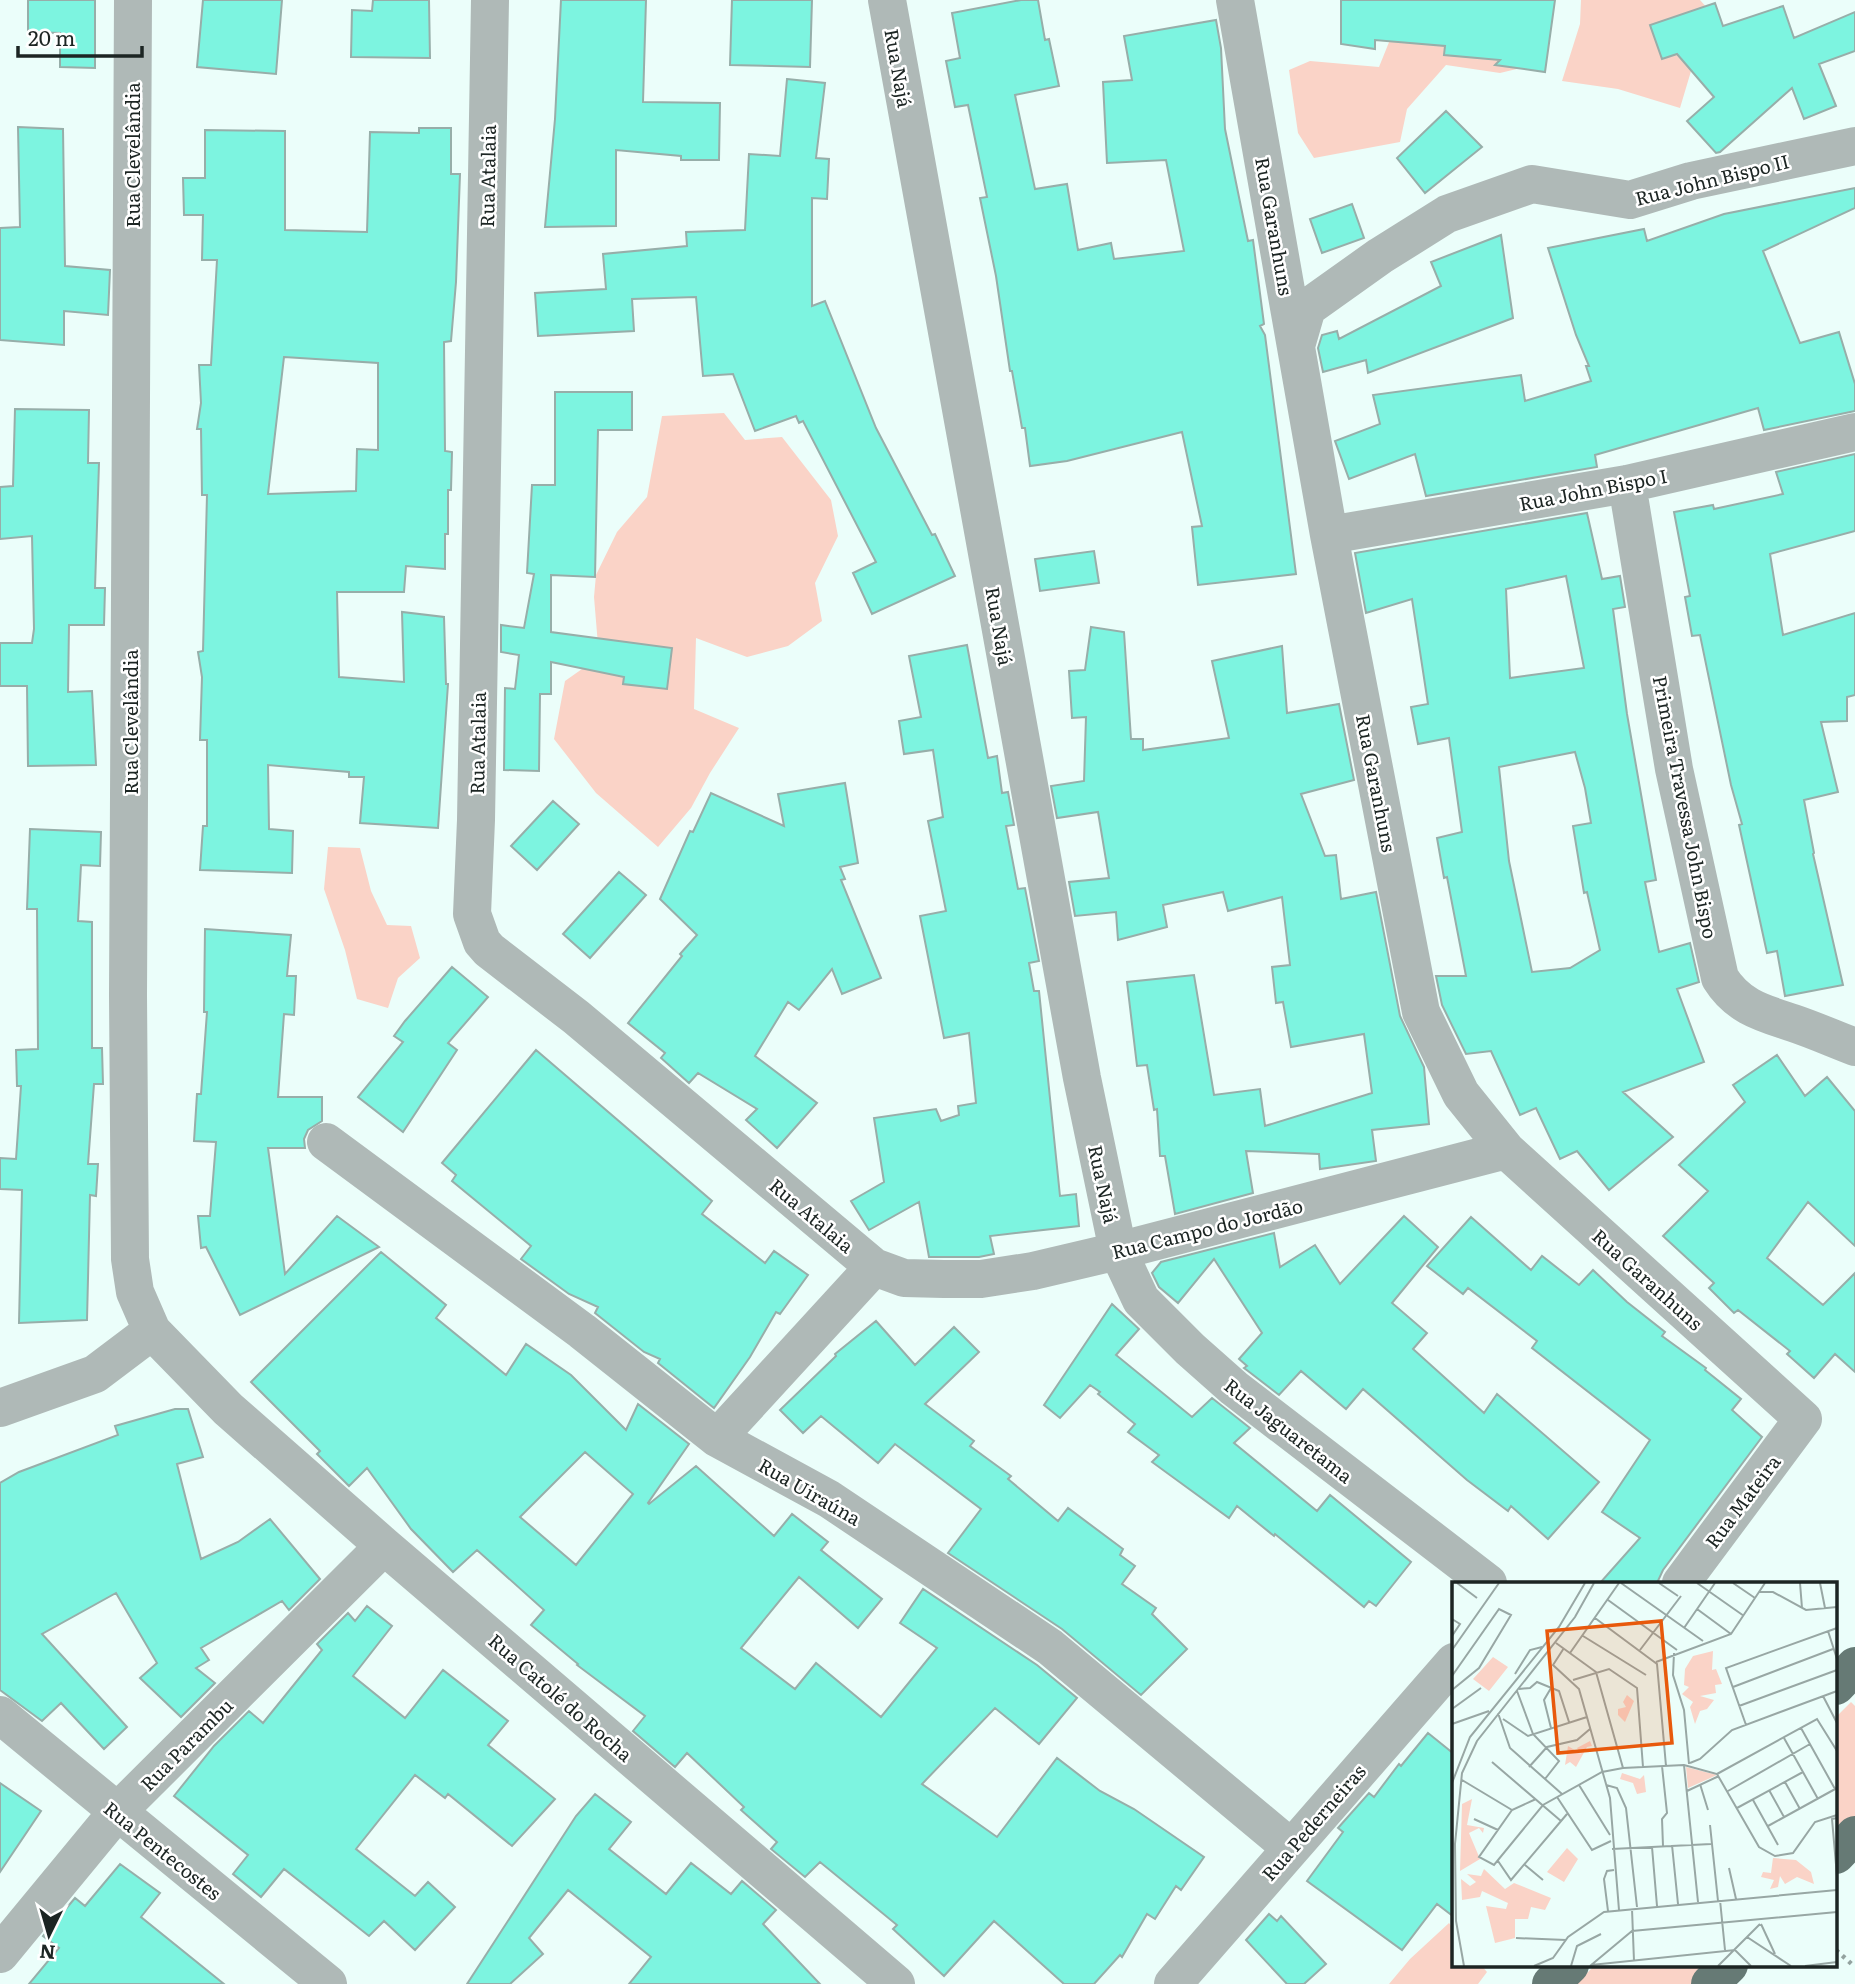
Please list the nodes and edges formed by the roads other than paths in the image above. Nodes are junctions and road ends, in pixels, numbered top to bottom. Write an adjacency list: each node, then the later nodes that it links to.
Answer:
1 (132, 0): 15 (street, Rua Clevelândia)
2 (490, 0): 14 (street, Rua Atalaia)
3 (887, 0): 13 (street, Rua Najá)
4 (1235, 0): 6 (street, Rua Garanhuns)
5 (1855, 146): 6 (street, Rua John Bispo II)
6 (1296, 346): 9 (street, Rua Garanhuns)
7 (1855, 432): 8 (street, Rua John Bispo I)
8 (1627, 484): 9 (street, Rua John Bispo I); 10 (street, Primeira Travessa John Bispo)
9 (1329, 535): 12 (street, Rua Garanhuns)
10 (1855, 1047)
11 (326, 1142): 19 (street, Rua Uiraúna)
12 (1506, 1150): 13 (street, Rua Campo do Jordão); 18 (street, Rua Garanhuns)
13 (1118, 1251): 14 (street, Rua Campo do Jordão); 21 (street, Rua Jaguaretama)
14 (889, 1272): 19 (street)
15 (152, 1331): 16 (street); 17 (street, Rua Clevelândia)
16 (0, 1408)
17 (228, 1409): 20 (street, Rua Catolé do Rocha)
18 (1803, 1419): 22 (street, Rua Mateira)
19 (717, 1438): 27 (street, Rua Uiraúna)
20 (384, 1546): 25 (street, Rua Parambu); 33 (street, Rua Catolé do Rocha)
21 (1488, 1582)
22 (1682, 1582)
23 (1452, 1664): 27 (street, Rua Pederneiras)
24 (0, 1715): 25 (street, Rua Pentecostes)
25 (117, 1812): 29 (street, Rua Parambu); 32 (street, Rua Pentecostes)
26 (1855, 1835): 28 (highway)
27 (1290, 1847): 34 (street, Rua Pederneiras)
28 (1838, 1853)
29 (0, 1954)
30 (1569, 1966): 35 (highway)
31 (1728, 1966): 36 (highway)
32 (328, 1984)
33 (895, 1984)
34 (1173, 1984)
35 (1551, 1984)
36 (1710, 1984)

